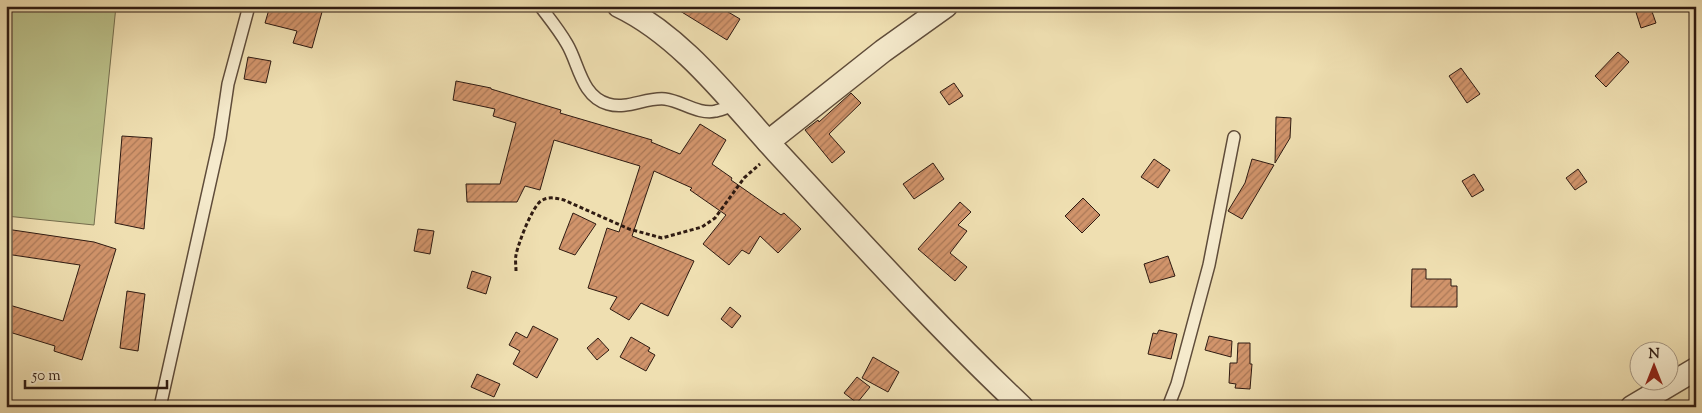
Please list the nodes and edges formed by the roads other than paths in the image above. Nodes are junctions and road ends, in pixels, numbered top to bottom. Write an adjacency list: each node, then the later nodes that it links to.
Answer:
1 (249, 6): 9 (lane)
2 (540, 6): 5 (lane)
3 (946, 6): 7 (street)
4 (620, 7): 5 (street)
5 (734, 105): 7 (street)
6 (1234, 137): 11 (lane)
7 (772, 146): 10 (street)
8 (1696, 369): 12 (street)
9 (160, 407)
10 (1022, 407)
11 (1168, 407)
12 (1632, 407)

